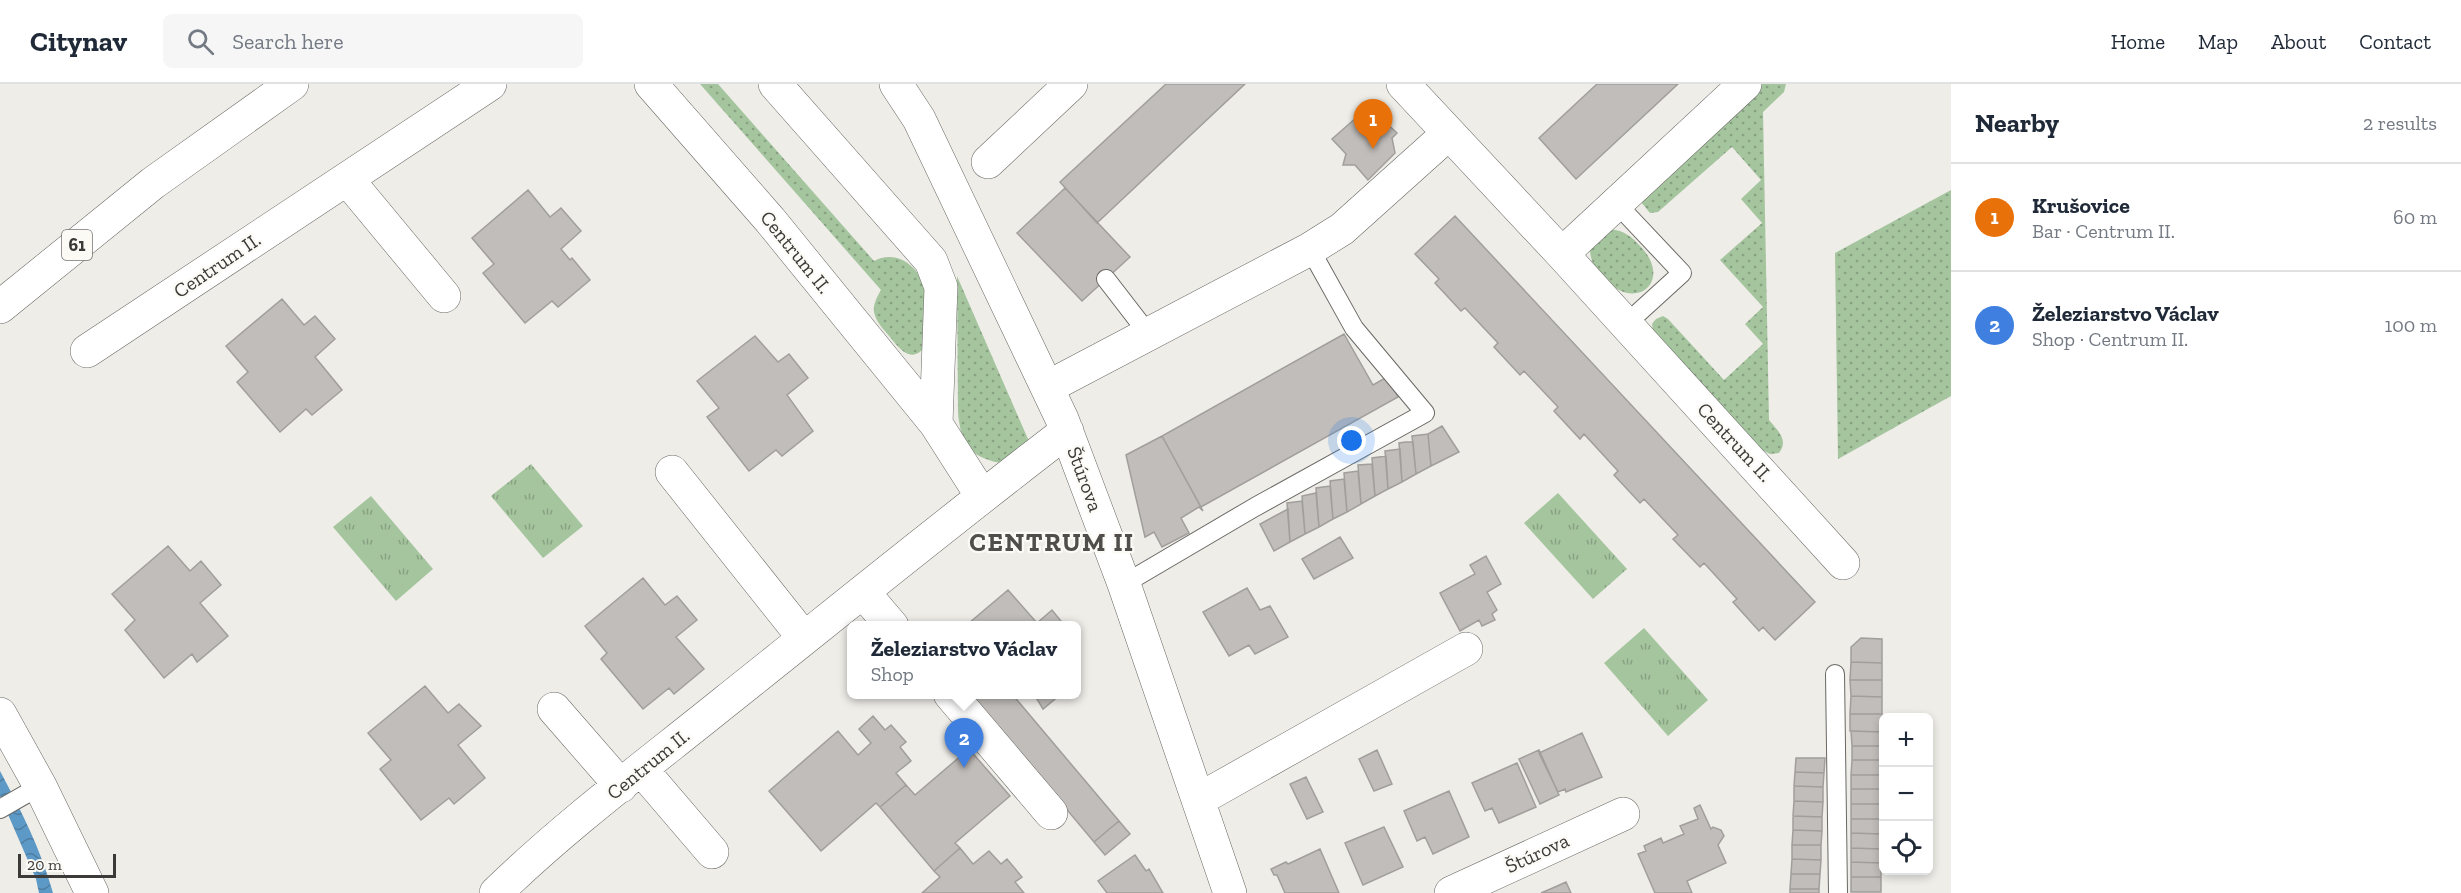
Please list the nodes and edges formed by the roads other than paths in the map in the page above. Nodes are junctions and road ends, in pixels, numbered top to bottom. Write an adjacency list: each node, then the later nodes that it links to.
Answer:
1 (292, 84): 12 (street, 61)
2 (490, 84): 11 (street, Centrum II.)
3 (651, 84): 24 (street, Centrum II.)
4 (775, 84): 24 (street)
5 (896, 84): 23 (street, Štúrova)
6 (1071, 84): 10 (street)
7 (1403, 84): 9 (street, Centrum II.)
8 (1745, 84): 13 (street)
9 (1449, 133): 14 (street); 15 (street, Centrum II.)
10 (988, 162)
11 (346, 179): 18 (street); 22 (street, Centrum II.)
12 (153, 183): 16 (street, 61); 19 (street, 61)
13 (1616, 203): 15 (street); 20 (lane)
14 (1310, 249): 21 (street); 29 (lane)
15 (1562, 254): 20 (street, Centrum II.)
16 (0, 276)
17 (1106, 279): 21 (lane)
18 (444, 296)
19 (0, 307)
20 (1626, 324): 28 (street, Centrum II.)
21 (1150, 336): 23 (street)
22 (87, 351)
23 (1048, 387): 25 (street, Štúrova)
24 (936, 424): 27 (street, Centrum II.)
25 (1067, 431): 27 (street, Centrum II.); 29 (street, Štúrova)
26 (672, 472): 32 (street)
27 (982, 496): 30 (street, Centrum II.)
28 (1843, 563)
29 (1124, 584): 40 (street, Štúrova)
30 (863, 592): 31 (street); 32 (street, Centrum II.)
31 (888, 621)
32 (804, 638): 38 (street, Centrum II.)
33 (1466, 649): 40 (street)
34 (1835, 674): 49 (lane)
35 (954, 699): 42 (street)
36 (554, 708): 38 (street)
37 (0, 714): 39 (street)
38 (631, 778): 44 (street); 46 (street, Centrum II.)
39 (29, 792): 41 (lane); 45 (street)
40 (1198, 800): 47 (street, Štúrova)
41 (0, 809)
42 (1051, 813)
43 (1623, 814): 48 (street, Štúrova)
44 (712, 852)
45 (92, 893)
46 (496, 893)
47 (1230, 893)
48 (1451, 893)
49 (1838, 893)

